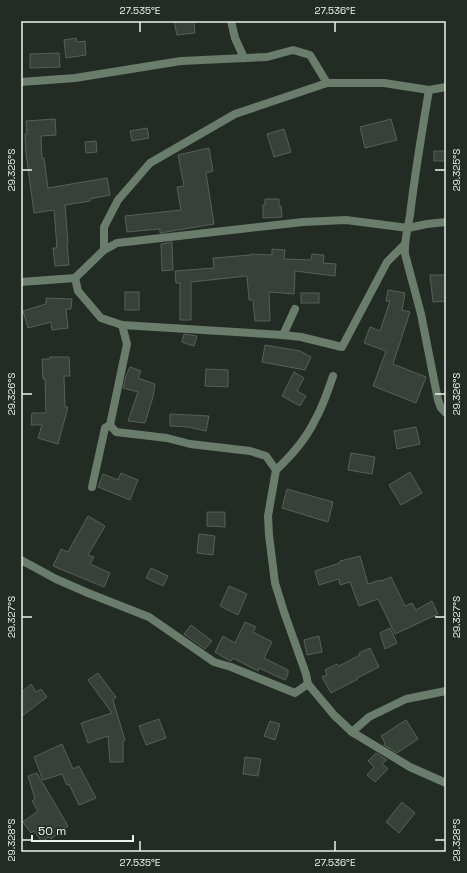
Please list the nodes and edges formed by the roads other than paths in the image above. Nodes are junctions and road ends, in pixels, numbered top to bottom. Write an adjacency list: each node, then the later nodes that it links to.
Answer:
1 (231, 21): 2 (street)
2 (244, 58): 3 (street); 4 (street)
3 (21, 82)
4 (327, 83): 6 (street); 10 (street)
5 (446, 87): 6 (street)
6 (429, 90): 8 (street)
7 (446, 222): 8 (street)
8 (408, 228): 9 (street); 10 (street)
9 (404, 245): 15 (street); 17 (street)
10 (104, 250): 11 (street)
11 (75, 278): 12 (street); 14 (street)
12 (21, 282)
13 (295, 309): 15 (street)
14 (122, 325): 15 (street); 18 (street)
15 (284, 335)
16 (333, 376): 19 (street)
17 (446, 413)
18 (110, 425): 19 (street); 20 (street)
19 (276, 470): 22 (street)
20 (92, 487)
21 (21, 560): 22 (street)
22 (308, 684): 24 (street)
23 (446, 691): 24 (street)
24 (352, 732): 25 (street)
25 (446, 783)

